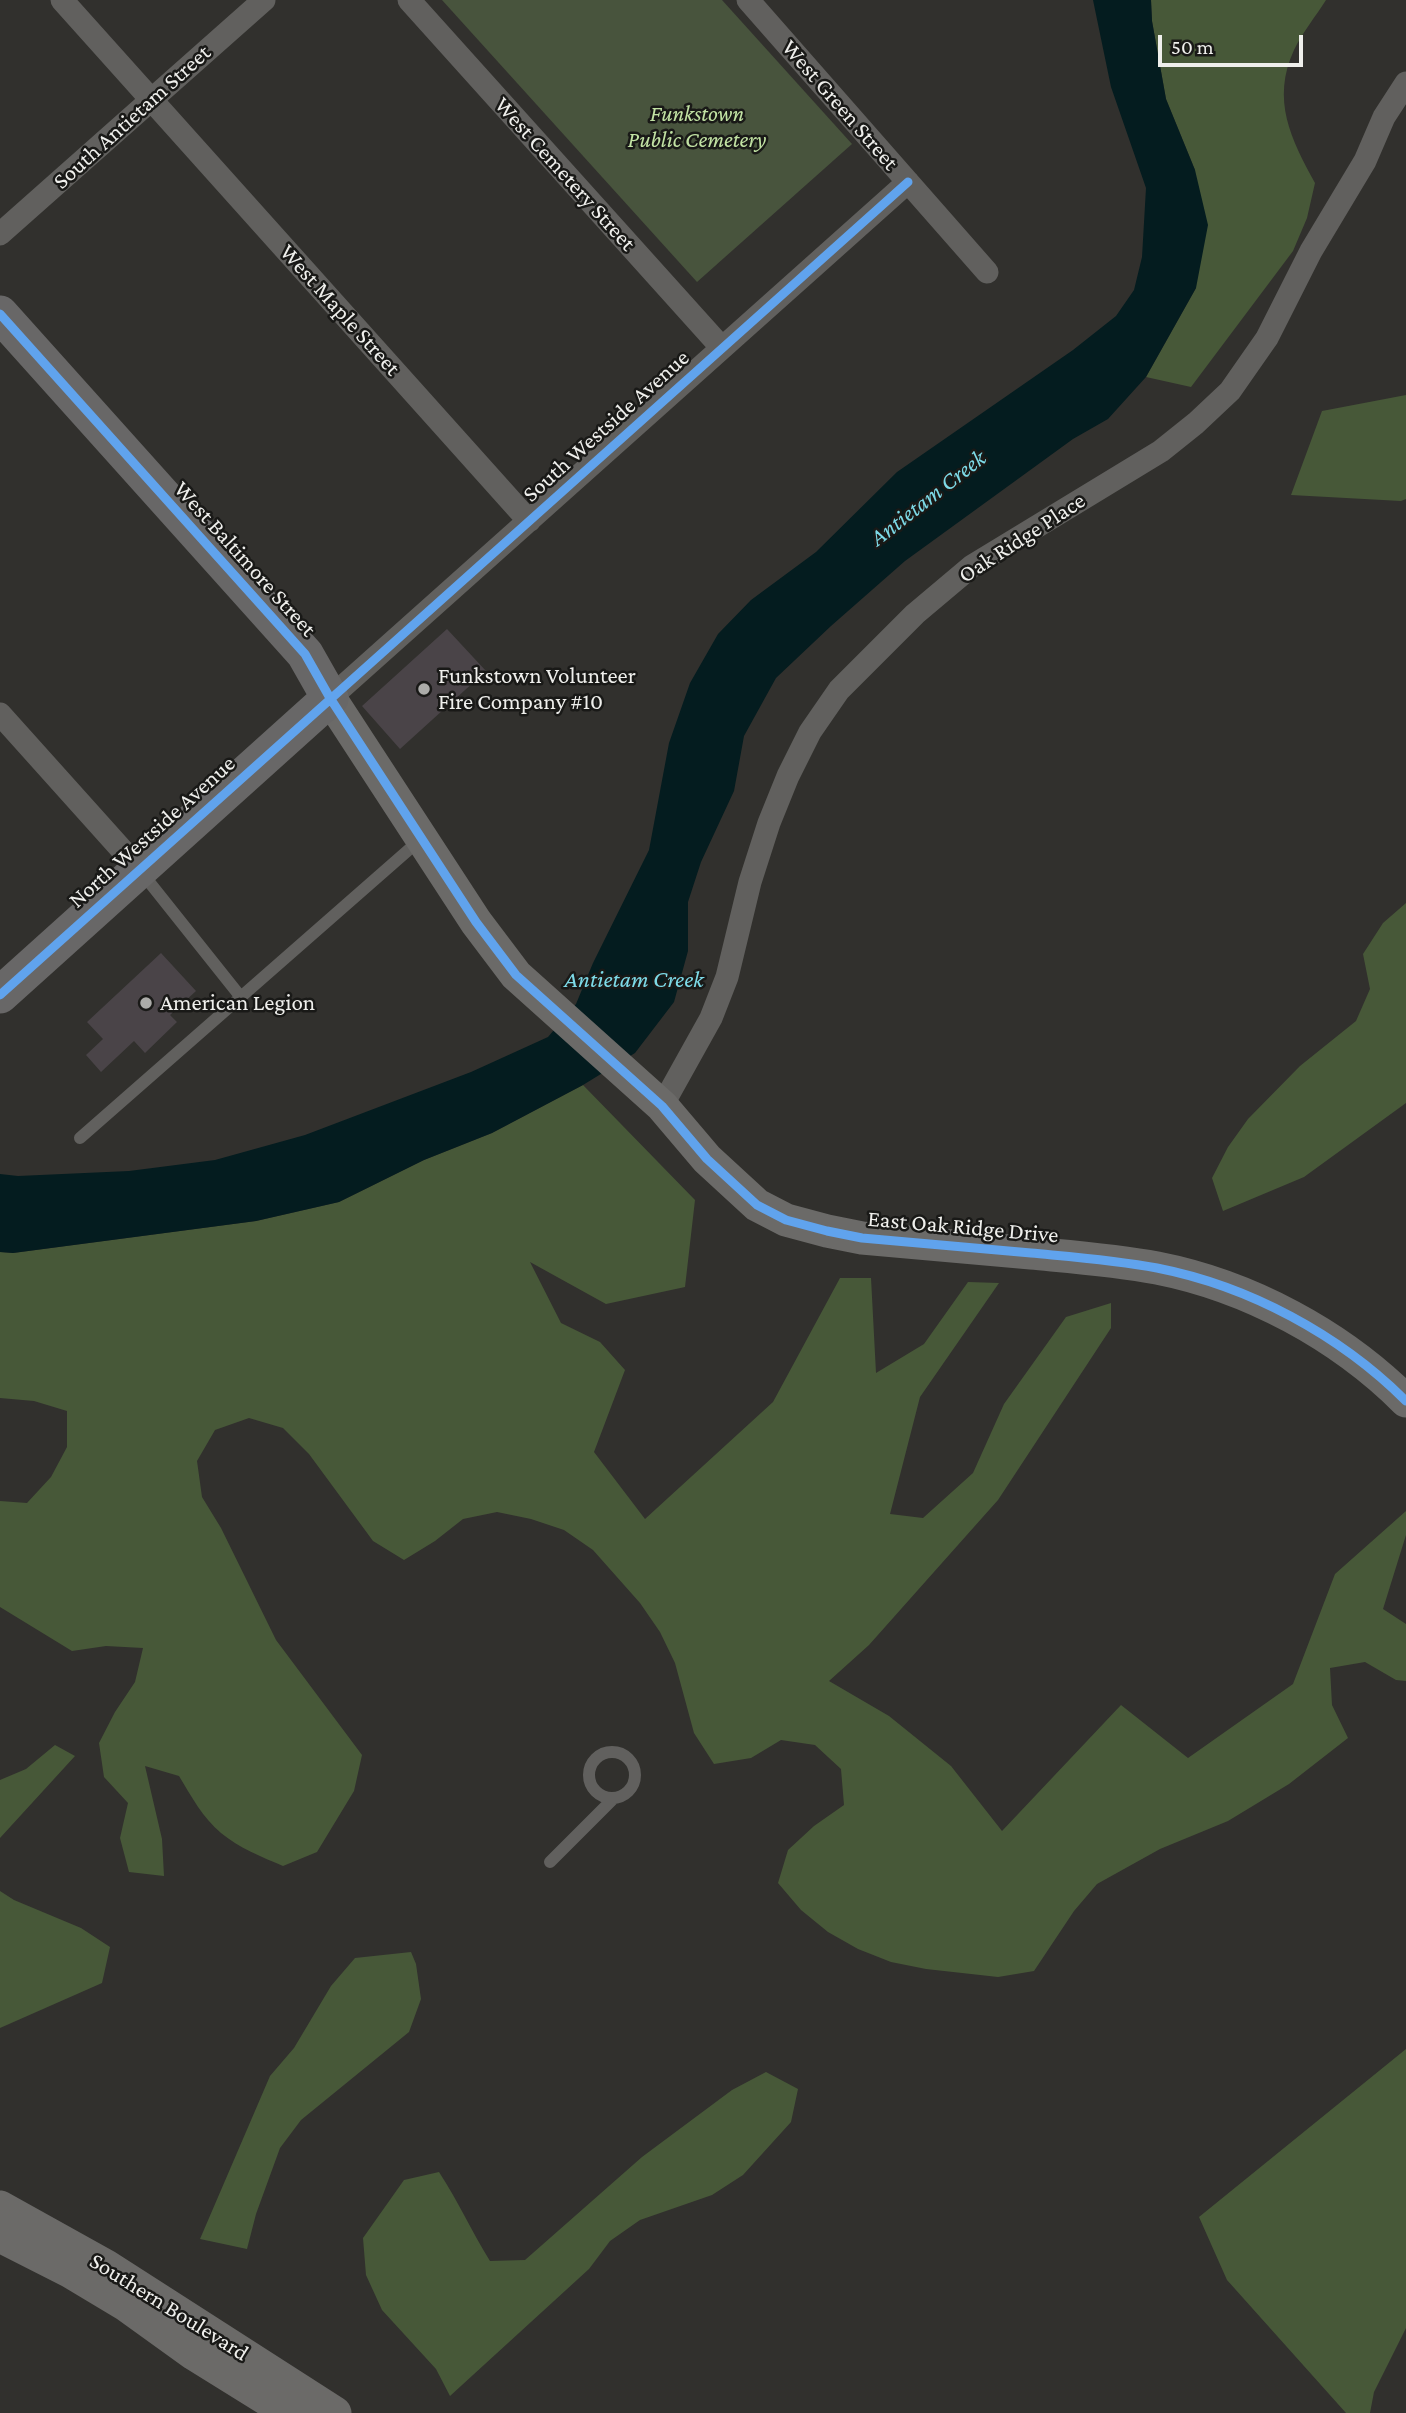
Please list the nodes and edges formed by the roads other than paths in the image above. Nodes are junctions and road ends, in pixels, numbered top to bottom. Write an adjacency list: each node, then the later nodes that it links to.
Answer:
1 (62, 0): 6 (street, West Maple Street)
2 (264, 0): 6 (street, South Antietam Street)
3 (409, 0): 11 (street, West Cemetery Street)
4 (748, 0): 7 (street, West Green Street)
5 (1406, 83): 20 (street, Oak Ridge Place)
6 (151, 100): 8 (street, South Antietam Street); 12 (street, West Maple Street)
7 (908, 182): 9 (street, West Green Street); 11 (street, South Westside Avenue)
8 (0, 234)
9 (987, 272)
10 (0, 314): 13 (main road, West Baltimore Street)
11 (722, 348): 12 (street, South Westside Avenue)
12 (529, 521): 13 (street, South Westside Avenue)
13 (330, 698): 15 (street, West Baltimore Street); 16 (main road, North Westside Avenue)
14 (0, 714): 16 (street)
15 (421, 838): 18 (lane); 19 (street, West Baltimore Street)
16 (140, 870): 17 (main road, North Westside Avenue); 18 (lane)
17 (0, 995)
18 (240, 996): 21 (lane)
19 (560, 1016): 20 (street, East Oak Ridge Drive)
20 (655, 1099): 22 (street, East Oak Ridge Drive)
21 (80, 1138)
22 (1406, 1401)
23 (614, 1799): 24 (lane)
24 (550, 1862)
25 (0, 2207): 28 (street, Southern Boulevard)
26 (0, 2236): 27 (street, Southern Boulevard)
27 (289, 2413)
28 (335, 2413)

